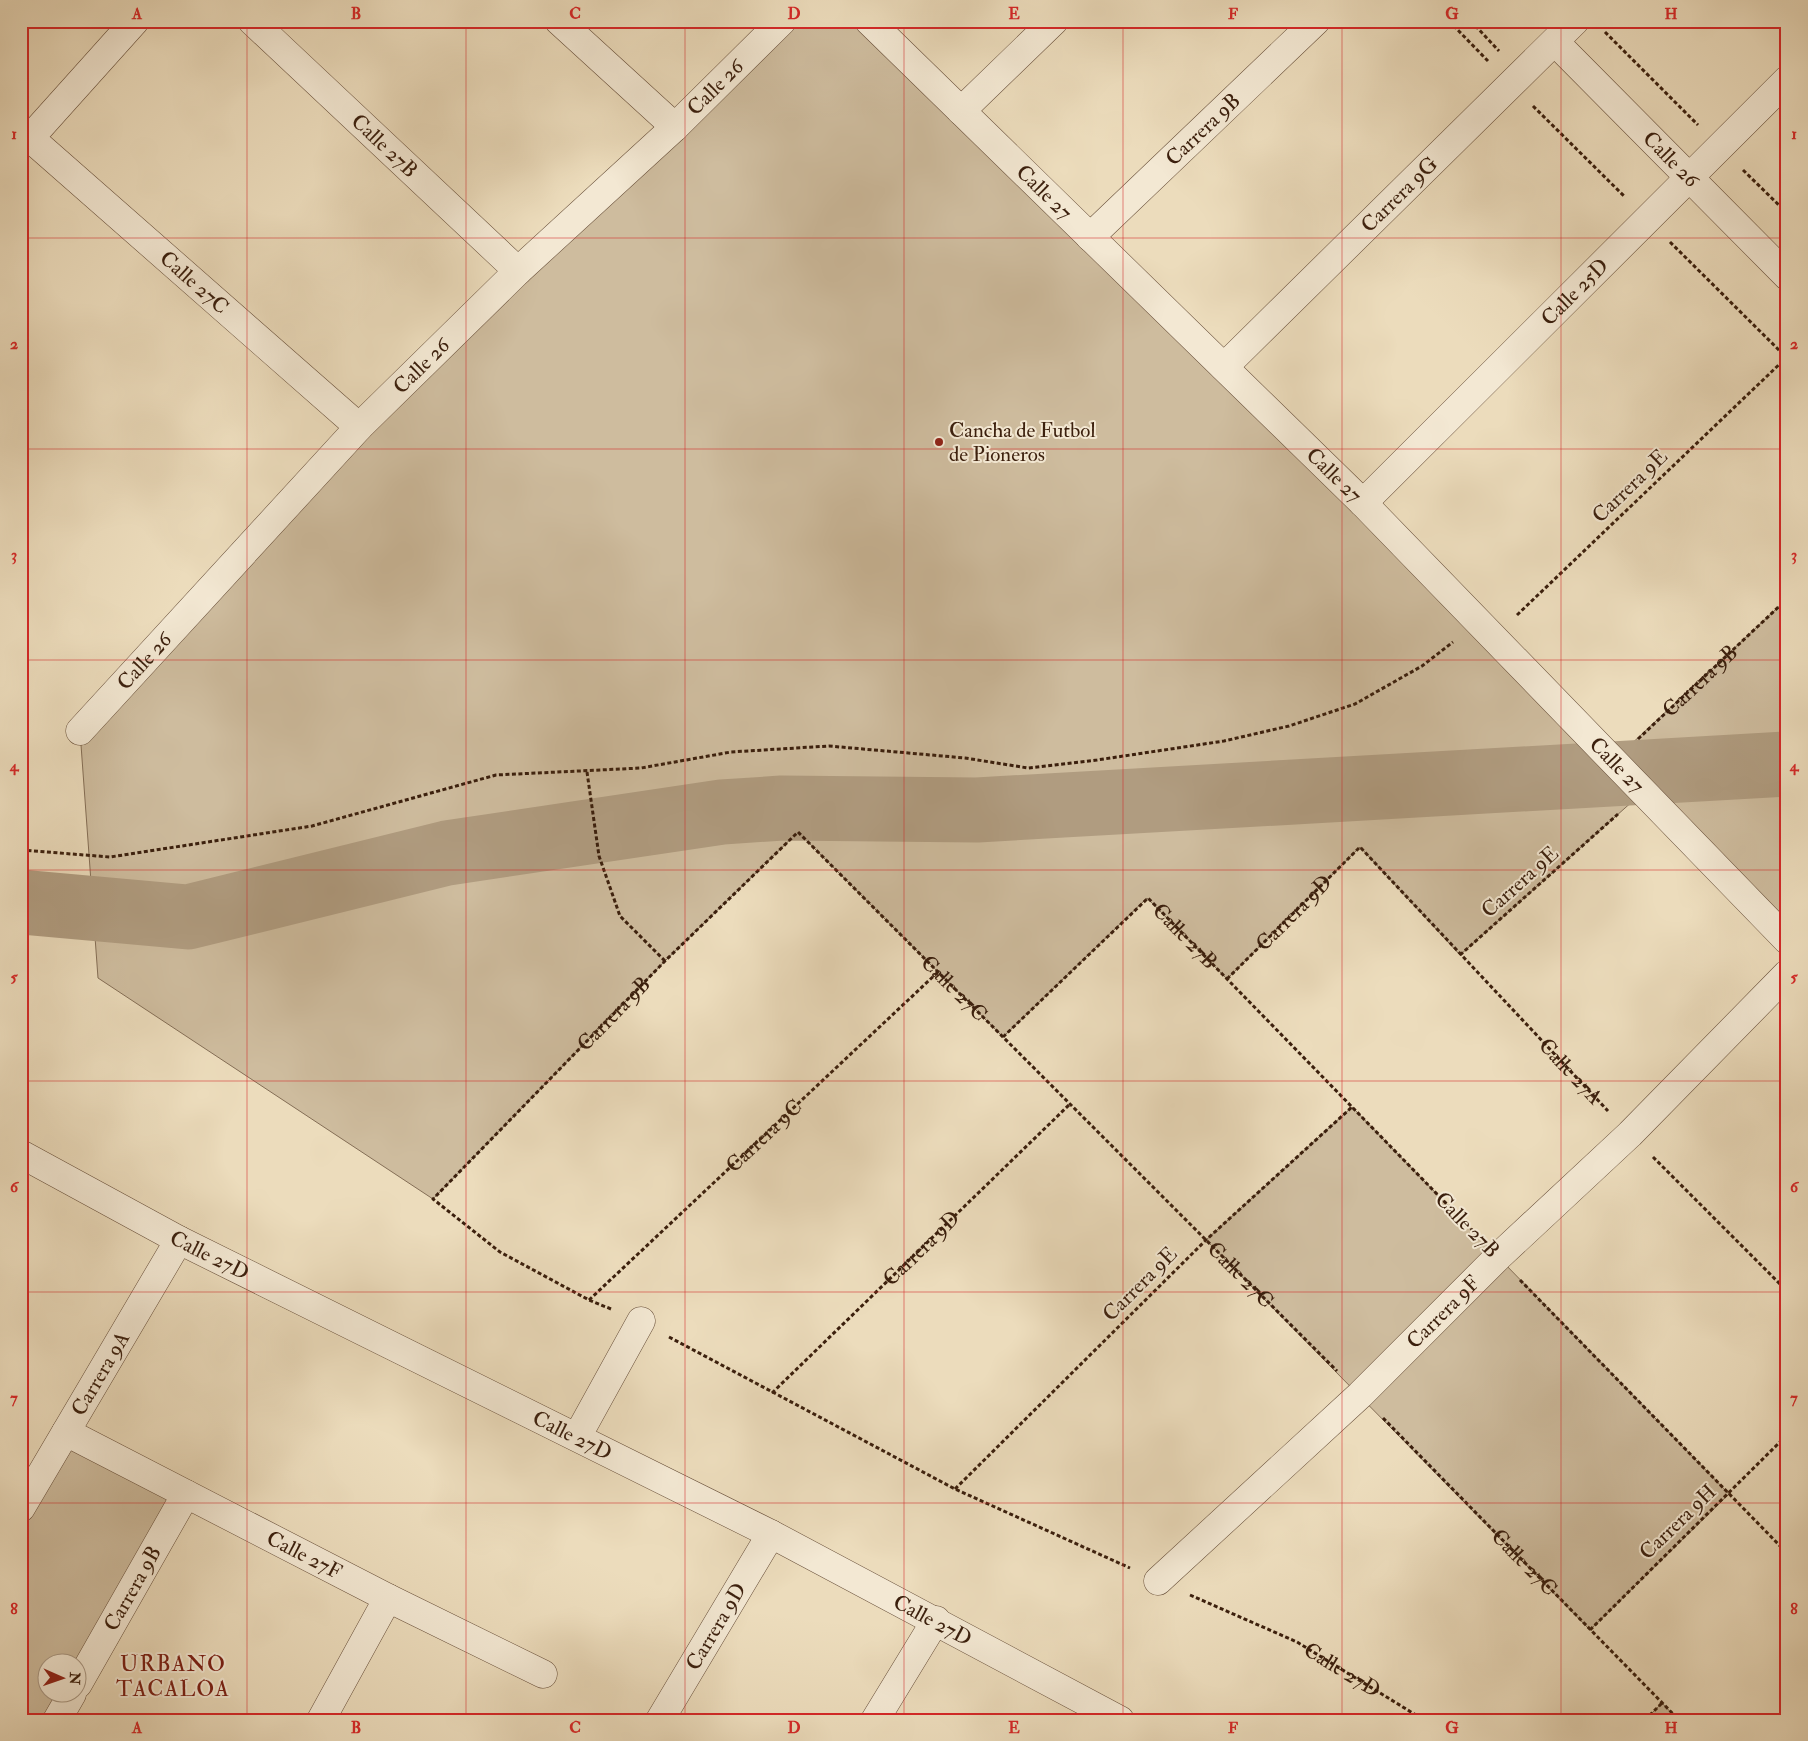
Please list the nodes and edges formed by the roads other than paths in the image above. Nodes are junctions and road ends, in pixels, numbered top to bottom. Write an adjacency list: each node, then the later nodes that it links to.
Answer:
1 (135, 21): 18 (street, Calle 27C)
2 (252, 21): 15 (street, Calle 27B)
3 (559, 21): 12 (street)
4 (782, 21): 12 (street, Calle 26)
5 (869, 21): 11 (street, Calle 27)
6 (1054, 21): 11 (street)
7 (1316, 21): 14 (street, Carrera 9B)
8 (1574, 21): 9 (street, Carrera 9G)
9 (1555, 42): 13 (street, Calle 26); 17 (street, Carrera 9G)
10 (1787, 80): 13 (street, Calle 25D)
11 (961, 111): 14 (street, Calle 27)
12 (675, 127): 15 (street, Calle 26)
13 (1689, 178): 16 (street, Calle 26); 19 (street, Calle 25D)
14 (1090, 237): 17 (street, Calle 27)
15 (518, 271): 18 (street, Calle 26)
16 (1787, 276)
17 (1224, 367): 19 (street, Calle 27)
18 (358, 427): 20 (street, Calle 26)
19 (1363, 503): 21 (street, Calle 27)
20 (80, 731)
21 (1787, 940)
22 (1787, 974): 31 (street, Carrera 9F)
23 (21, 1154): 24 (street, Calle 27D)
24 (179, 1240): 26 (street, Carrera 9A); 27 (street, Calle 27D)
25 (641, 1321): 27 (street)
26 (66, 1432): 28 (street, Calle 27F); 29 (street, Carrera 9A)
27 (577, 1436): 30 (street, Calle 27D)
28 (186, 1494): 32 (street, Calle 27F); 34 (street, Carrera 9B)
29 (21, 1508)
30 (771, 1534): 33 (street, Calle 27D); 40 (street, Carrera 9D)
31 (1158, 1581)
32 (388, 1598): 35 (street, Calle 27F); 39 (street)
33 (936, 1620): 37 (street, Calle 27D); 41 (street)
34 (88, 1666)
35 (543, 1674)
36 (66, 1704): 38 (street)
37 (1112, 1718)
38 (57, 1720)
39 (321, 1720)
40 (660, 1720)
41 (875, 1720)

